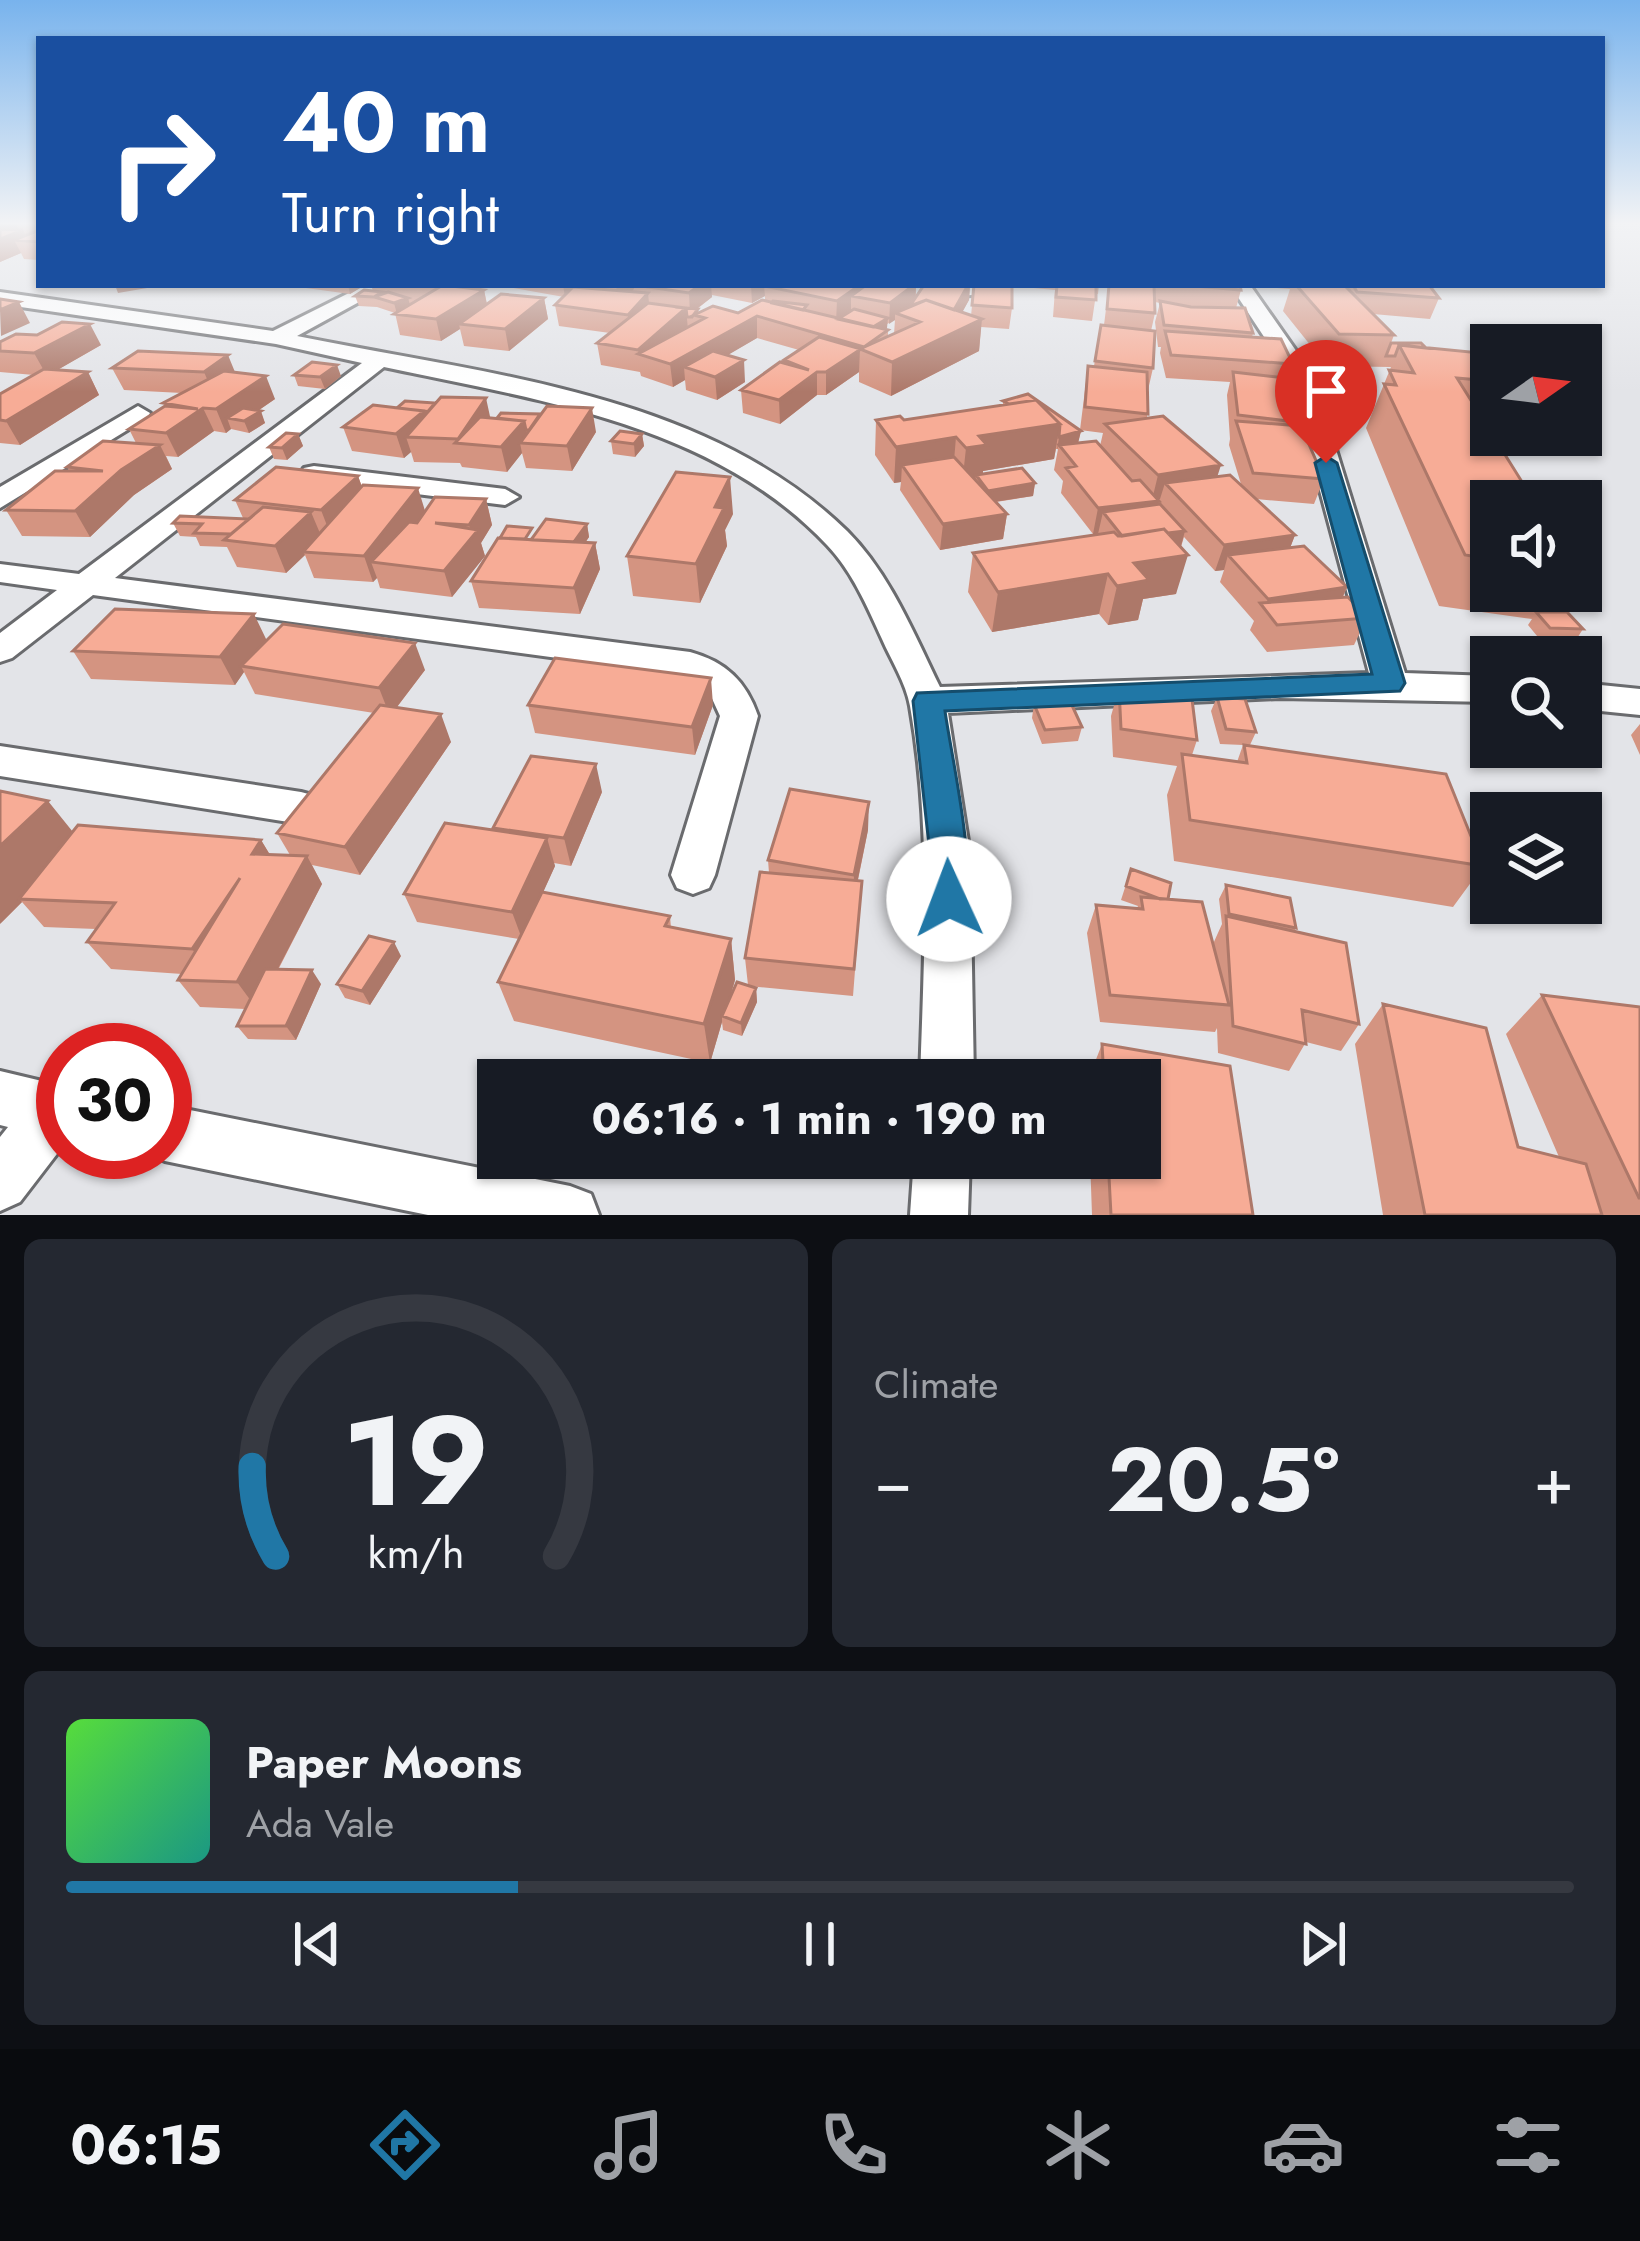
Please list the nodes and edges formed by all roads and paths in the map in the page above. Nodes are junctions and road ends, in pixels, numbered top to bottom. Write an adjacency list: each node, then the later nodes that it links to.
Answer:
1 (374, 288): 4 (street)
2 (1242, 288): 13 (street)
3 (0, 298): 4 (street)
4 (276, 338): 5 (street)
5 (377, 362): 7 (street); 16 (street)
6 (138, 413): 9 (street)
7 (241, 466): 8 (street); 11 (street)
8 (505, 497)
9 (0, 499)
10 (0, 573): 11 (street)
11 (86, 584): 12 (street); 20 (street)
12 (0, 650)
13 (1390, 683): 14 (street); 16 (street)
14 (1470, 688)
15 (1602, 698): 17 (street)
16 (928, 701): 21 (street)
17 (1640, 702)
18 (0, 760): 19 (street)
19 (301, 808)
20 (693, 875)
21 (947, 1059)
22 (0, 1098): 23 (street)
23 (36, 1106)
24 (192, 1138): 28 (street)
25 (36, 1140): 27 (street)
26 (942, 1179): 29 (street)
27 (0, 1182)
28 (570, 1215)
29 (939, 1215)

